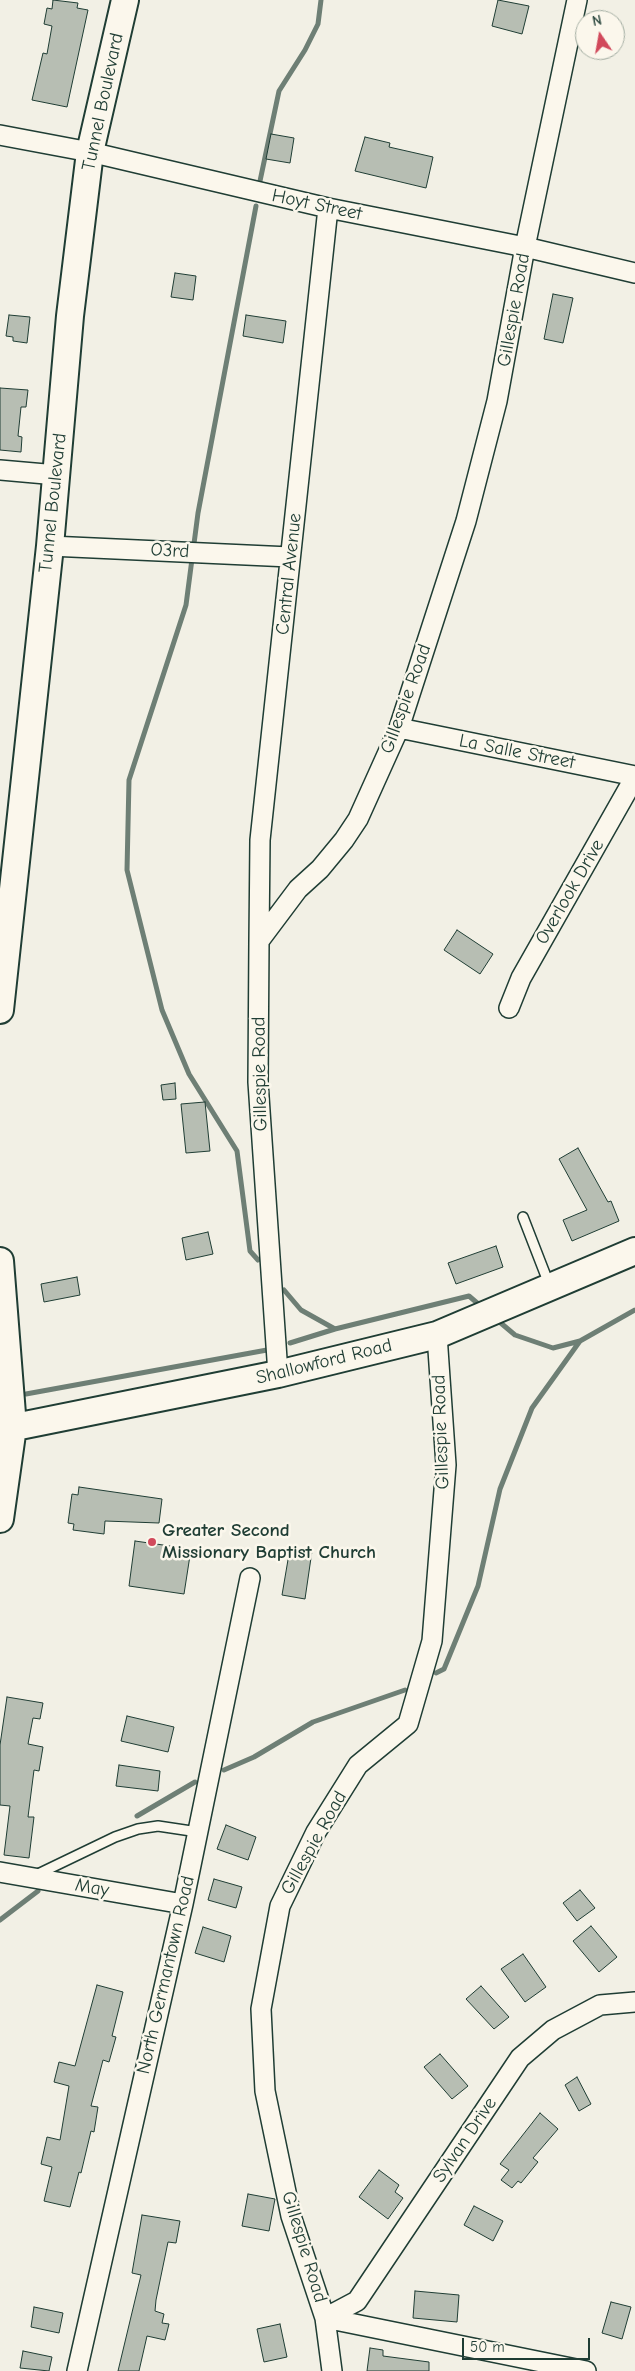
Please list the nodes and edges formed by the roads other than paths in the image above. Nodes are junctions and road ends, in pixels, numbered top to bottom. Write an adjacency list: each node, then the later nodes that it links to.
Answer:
1 (125, 0): 4 (main road, Tunnel Boulevard)
2 (577, 0): 6 (street, Gillespie Road)
3 (0, 134): 4 (street, Hoyt Street)
4 (90, 152): 5 (street, Hoyt Street); 9 (main road, Tunnel Boulevard)
5 (328, 208): 6 (street, Hoyt Street); 11 (street, Central Avenue)
6 (525, 247): 7 (street, Hoyt Street); 12 (street, Gillespie Road)
7 (635, 273)
8 (0, 470): 9 (street)
9 (57, 475): 10 (main road, Tunnel Boulevard)
10 (50, 546): 11 (street, O3rd); 16 (main road, Tunnel Boulevard)
11 (290, 557): 14 (street, Central Avenue)
12 (400, 728): 13 (street, La Salle Street); 14 (street, Gillespie Road)
13 (635, 776): 15 (street, Overlook Drive)
14 (259, 941): 22 (street, Gillespie Road)
15 (509, 1008)
16 (0, 1010)
17 (523, 1217): 20 (lane)
18 (635, 1251): 20 (main road, Shallowford Road)
19 (0, 1261): 23 (main road)
20 (550, 1288): 21 (main road, Shallowford Road)
21 (437, 1335): 22 (main road, Shallowford Road); 31 (street, Gillespie Road)
22 (278, 1374): 23 (main road, Shallowford Road)
23 (6, 1429): 24 (main road)
24 (0, 1519)
25 (250, 1578): 26 (street, North Germantown Road)
26 (198, 1832): 28 (lane); 29 (street, North Germantown Road)
27 (0, 1872): 28 (street, May)
28 (31, 1877): 29 (street, May)
29 (183, 1904): 32 (street, North Germantown Road)
30 (635, 2002): 31 (street, Sylvan Drive)
31 (325, 2318): 33 (street, Gillespie Road); 34 (street)
32 (77, 2371)
33 (332, 2371)
34 (586, 2371)

